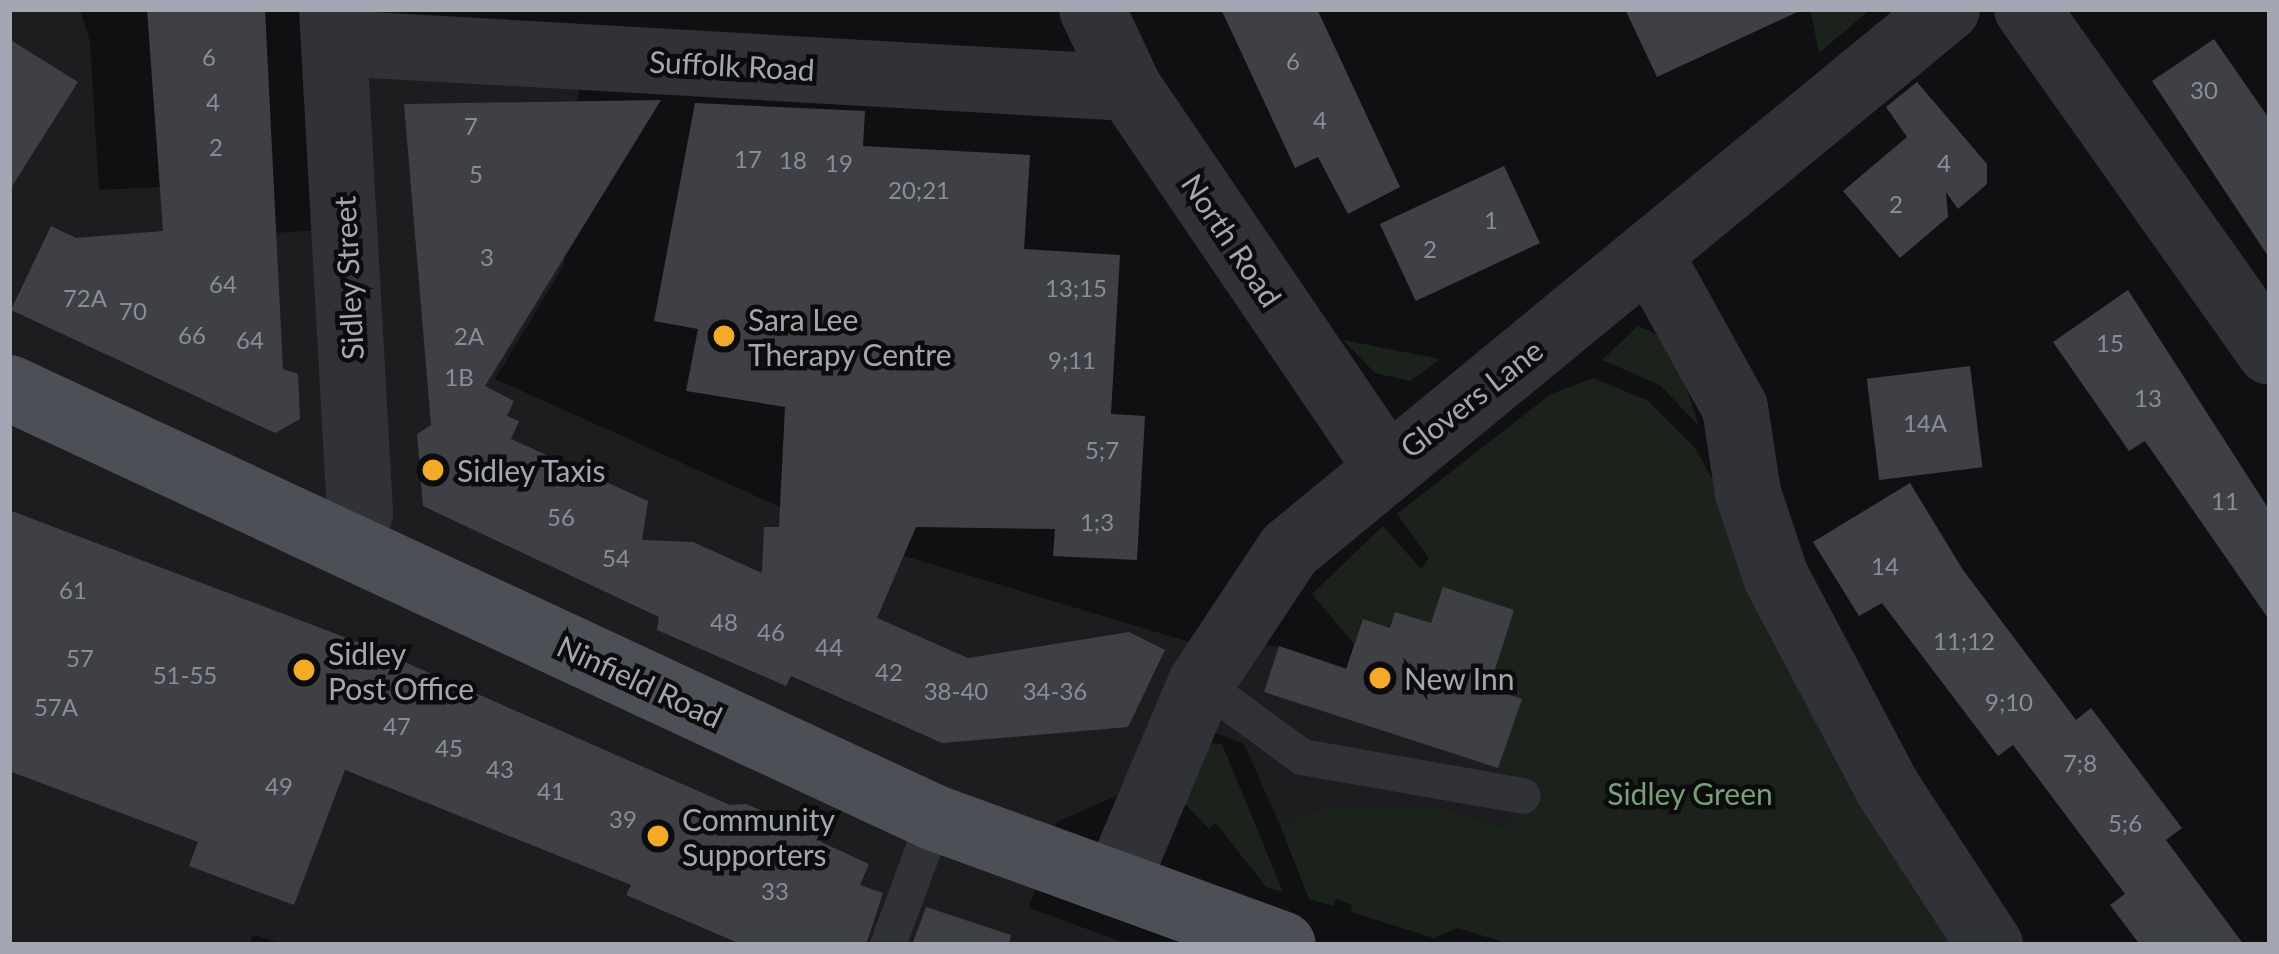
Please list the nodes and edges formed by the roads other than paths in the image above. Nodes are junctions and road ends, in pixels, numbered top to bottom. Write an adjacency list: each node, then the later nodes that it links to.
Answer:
1 (1092, 9): 5 (street, North Road)
2 (1947, 9): 6 (street, Glovers Lane)
3 (2027, 9): 7 (street)
4 (334, 26): 5 (street, Suffolk Road); 10 (street, Sidley Street)
5 (1129, 88): 9 (street, North Road)
6 (1652, 258): 9 (street, Glovers Lane); 17 (street)
7 (2270, 352)
8 (9, 388): 10 (main road, Ninfield Road)
9 (1385, 465): 11 (street, Glovers Lane)
10 (345, 544): 13 (main road, Ninfield Road)
11 (1201, 682): 12 (lane); 14 (street, Glovers Lane)
12 (1523, 796)
13 (935, 818): 14 (main road, Ninfield Road); 15 (lane)
14 (1116, 884): 16 (main road, Ninfield Road)
15 (888, 945)
16 (1283, 945)
17 (1990, 945)

